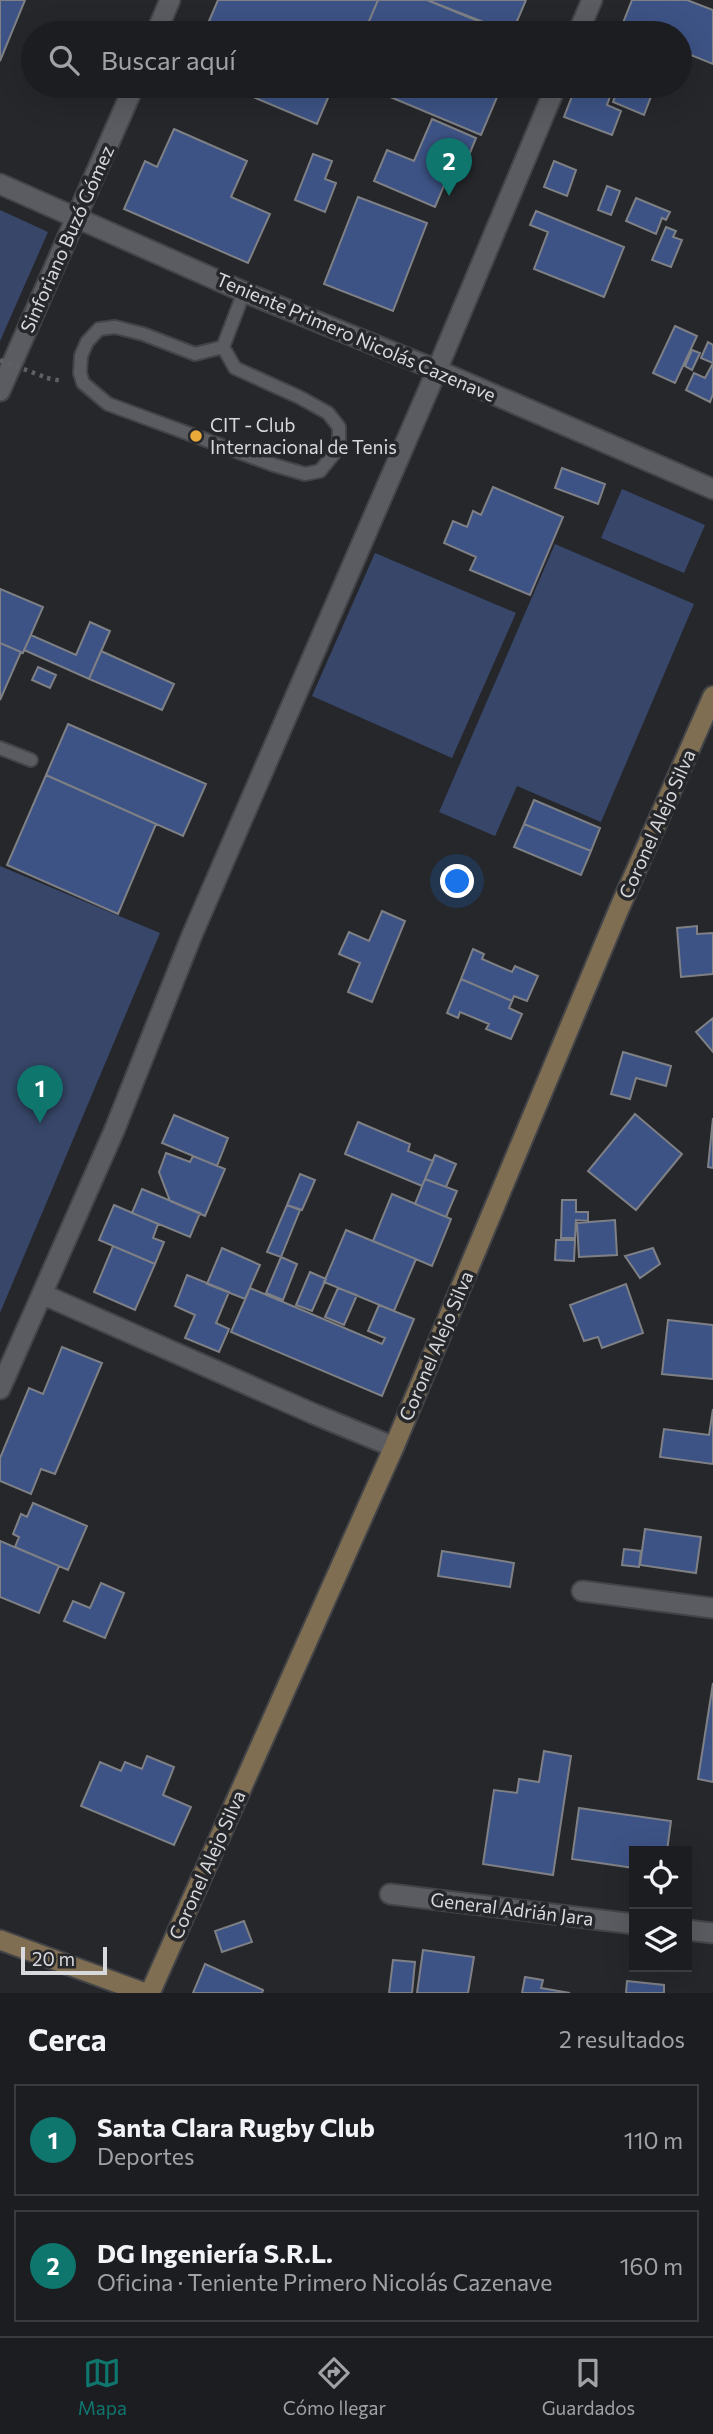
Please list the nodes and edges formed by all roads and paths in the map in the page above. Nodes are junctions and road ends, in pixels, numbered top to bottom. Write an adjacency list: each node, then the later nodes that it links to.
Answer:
1 (170, 0): 3 (street)
2 (592, 0): 4 (street)
3 (161, 21)
4 (583, 21)
5 (129, 98): 8 (street, Sinforiano Buzó Gómez)
6 (551, 98): 12 (street)
7 (0, 184): 8 (street, Teniente Primero Nicolás Cazenave)
8 (77, 216): 9 (street, Teniente Primero Nicolás Cazenave); 14 (street, Sinforiano Buzó Gómez)
9 (244, 292): 10 (lane); 12 (street, Teniente Primero Nicolás Cazenave)
10 (223, 348): 10 (lane)
11 (0, 360): 13 (path, bridge)
12 (437, 370): 15 (street, Teniente Primero Nicolás Cazenave); 19 (street)
13 (55, 381)
14 (0, 391)
15 (713, 489)
16 (713, 696): 21 (main road, Coronel Alejo Silva)
17 (0, 748): 18 (lane)
18 (31, 760)
19 (42, 1294): 20 (street); 21 (street)
20 (0, 1389)
21 (394, 1447): 29 (main road, Coronel Alejo Silva)
22 (582, 1591): 23 (street)
23 (713, 1608)
24 (390, 1895): 25 (street, General Adrián Jara)
25 (629, 1923)
26 (692, 1931): 27 (street)
27 (713, 1933)
28 (0, 1940): 29 (main road)
29 (147, 1993)

